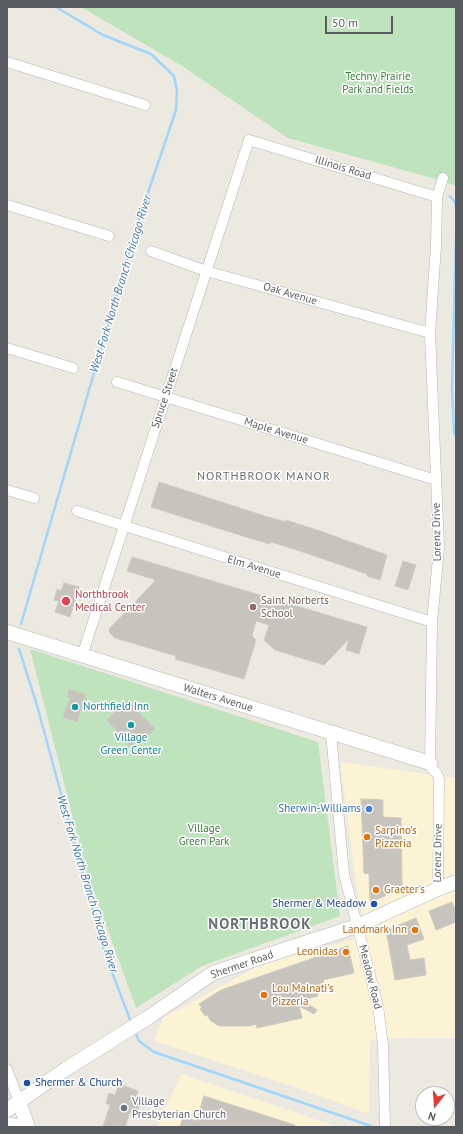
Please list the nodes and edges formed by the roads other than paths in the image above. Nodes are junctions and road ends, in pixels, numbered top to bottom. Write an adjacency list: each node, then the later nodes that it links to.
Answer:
1 (7, 62): 2 (street)
2 (145, 105)
3 (249, 140): 5 (street, Illinois Road); 9 (street, Spruce Street)
4 (444, 178): 5 (street, Lorenz Drive)
5 (437, 197): 10 (street, Lorenz Drive)
6 (7, 205): 7 (street)
7 (109, 236)
8 (151, 251): 9 (street, Oak Avenue)
9 (206, 271): 10 (street, Oak Avenue); 14 (street, Spruce Street)
10 (430, 333): 15 (street, Lorenz Drive)
11 (7, 348): 12 (street)
12 (73, 368)
13 (117, 382): 14 (street, Maple Avenue)
14 (166, 397): 15 (street, Maple Avenue); 19 (street, Spruce Street)
15 (436, 480): 20 (street, Lorenz Drive)
16 (7, 490): 17 (street)
17 (34, 498)
18 (77, 511): 19 (street, Elm Avenue)
19 (124, 527): 20 (street, Elm Avenue); 22 (street, Spruce Street)
20 (432, 622): 24 (street, Lorenz Drive)
21 (7, 632): 22 (main road, Walters Avenue)
22 (82, 656): 23 (main road, Walters Avenue)
23 (331, 733): 24 (main road, Walters Avenue); 27 (street, Meadow Road)
24 (430, 763): 26 (street, Lorenz Drive)
25 (456, 882): 26 (main road, Shermer Road)
26 (438, 889): 27 (main road, Shermer Road)
27 (357, 926): 29 (main road, Shermer Road); 34 (street, Meadow Road)
28 (7, 1069): 29 (street)
29 (19, 1102): 30 (main road, Shermer Road); 33 (main road)
30 (7, 1110)
31 (7, 1124): 32 (main road)
32 (18, 1127)
33 (28, 1127)
34 (384, 1127)

